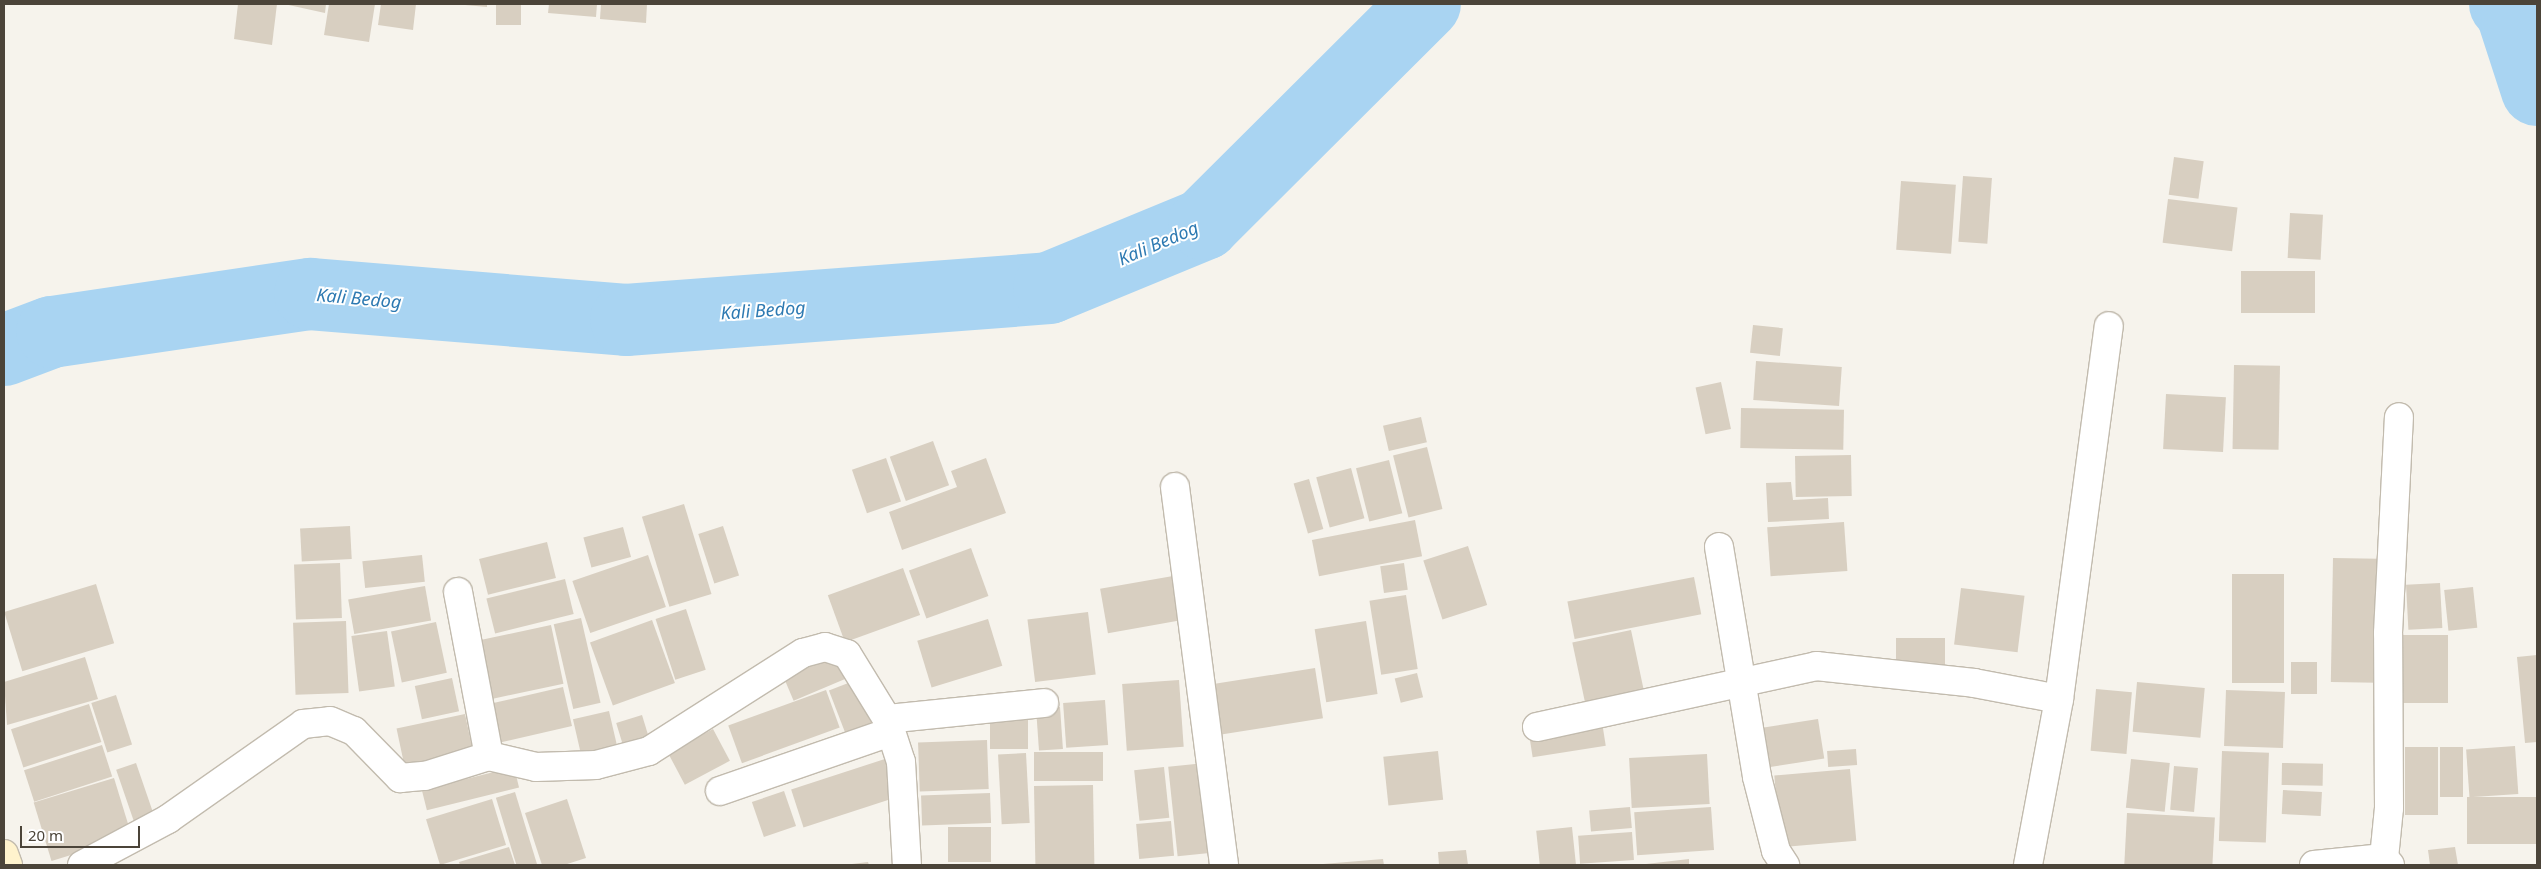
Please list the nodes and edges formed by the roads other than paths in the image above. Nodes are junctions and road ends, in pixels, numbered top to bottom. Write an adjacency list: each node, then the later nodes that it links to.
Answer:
1 (2110, 326): 7 (street)
2 (2399, 417): 14 (street)
3 (1175, 487): 18 (street)
4 (1719, 547): 6 (street)
5 (458, 592): 11 (street)
6 (1739, 682): 7 (street); 10 (street); 19 (street)
7 (2059, 699): 20 (street)
8 (1044, 702): 9 (street)
9 (889, 725): 11 (street); 12 (street); 17 (street)
10 (1537, 727)
11 (489, 756): 16 (street)
12 (720, 791)
13 (4, 854): 15 (main road)
14 (2387, 862): 21 (street)
15 (8, 865)
16 (82, 865)
17 (907, 865)
18 (1224, 865)
19 (1785, 865)
20 (2028, 865)
21 (2314, 865)

